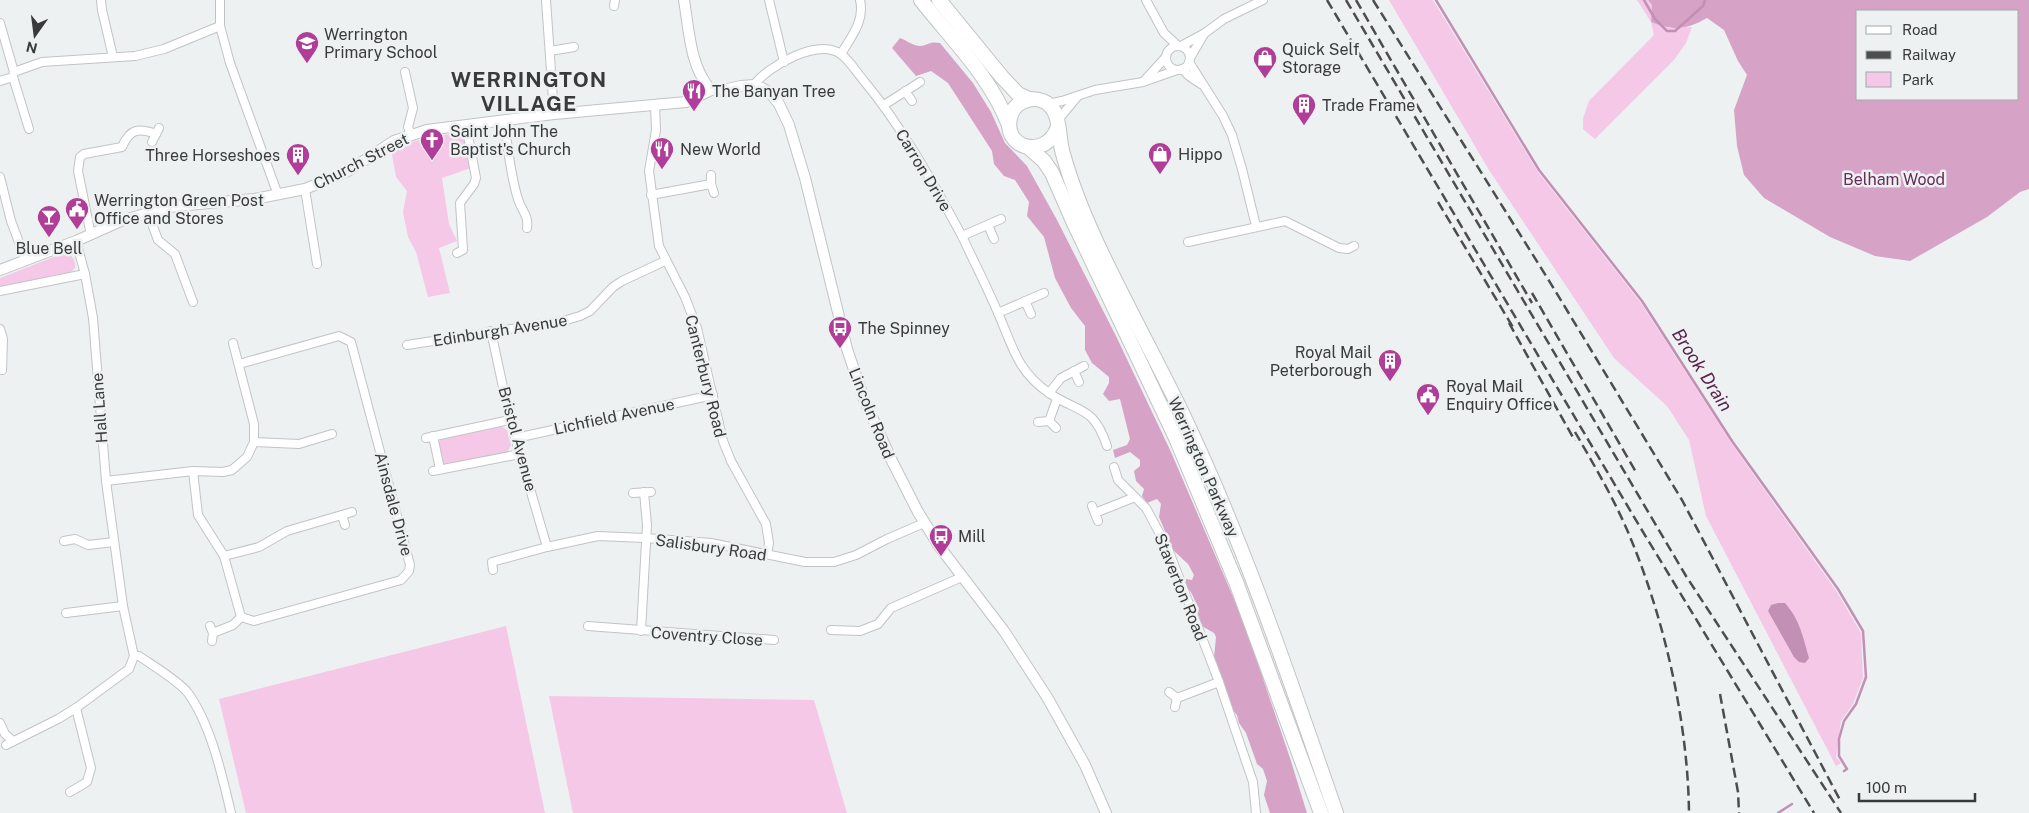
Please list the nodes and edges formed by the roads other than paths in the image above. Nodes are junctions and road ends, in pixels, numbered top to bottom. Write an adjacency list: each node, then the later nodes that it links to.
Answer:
1 (101, 0): 20 (street)
2 (220, 0): 12 (street)
3 (546, 0): 17 (street)
4 (684, 0): 31 (street)
5 (769, 0): 22 (street)
6 (860, 0): 18 (street)
7 (921, 0): 43 (highway)
8 (939, 0): 34 (highway)
9 (1146, 0): 13 (street)
10 (1263, 0): 14 (street)
11 (0, 23): 25 (street)
12 (220, 26): 20 (street); 53 (street)
13 (1164, 33): 15 (street); 19 (street)
14 (1205, 33): 15 (street); 21 (street)
15 (1180, 46): 19 (street); 21 (street)
16 (574, 47): 17 (street)
17 (550, 51): 39 (street)
18 (841, 54): 22 (street); 38 (street, Carron Drive)
19 (1166, 55): 23 (street); 28 (street)
20 (113, 57): 25 (street)
21 (1189, 60): 23 (street); 29 (street)
22 (784, 62): 30 (street)
23 (1180, 70): 28 (street); 29 (street)
24 (405, 72): 46 (street)
25 (14, 75): 26 (street); 44 (street)
26 (0, 81)
27 (920, 82): 32 (street)
28 (1143, 82): 33 (street)
29 (1201, 84): 58 (street)
30 (754, 85): 31 (street); 108 (street, Lincoln Road)
31 (711, 90): 37 (street, Church Street)
32 (905, 91): 35 (street); 38 (street)
33 (1078, 95): 36 (street); 42 (street)
34 (1029, 99): 36 (highway); 43 (highway)
35 (912, 101)
36 (1048, 104): 42 (highway)
37 (655, 105): 39 (street, Church Street); 54 (street, Canterbury Road)
38 (884, 105): 61 (street, Carron Drive)
39 (554, 114): 40 (street, Church Street)
40 (504, 121): 41 (street, Church Street); 59 (street)
41 (466, 124): 46 (street, Church Street); 66 (street)
42 (1058, 125): 47 (highway); 138 (highway, Werrington Parkway)
43 (1009, 126): 47 (highway)
44 (29, 129)
45 (156, 135): 60 (street)
46 (411, 135): 51 (street, Church Street)
47 (1028, 147): 137 (highway, Werrington Parkway)
48 (711, 175): 50 (street)
49 (0, 177): 67 (street)
50 (711, 184): 52 (street); 54 (street)
51 (305, 189): 53 (street, Church Street); 69 (street)
52 (714, 193)
53 (278, 195): 55 (street, Church Street)
54 (651, 195): 68 (street, Canterbury Road)
55 (148, 213): 60 (street, Church Street); 75 (street)
56 (1001, 219): 57 (street)
57 (988, 225): 61 (street); 62 (street)
58 (1256, 226): 64 (street); 65 (street)
59 (527, 228)
60 (90, 235): 63 (street, Church Street)
61 (962, 236): 76 (street, Carron Drive)
62 (994, 239)
63 (76, 241): 67 (street, Church Street); 71 (street, Hall Lane)
64 (1188, 242)
65 (1354, 246)
66 (466, 258)
67 (26, 261): 70 (street, Church Street)
68 (665, 261): 79 (street, Edinburgh Avenue); 89 (street, Canterbury Road)
69 (317, 264)
70 (0, 270)
71 (85, 274): 72 (street); 102 (street, Hall Lane)
72 (0, 291)
73 (1044, 293): 74 (street)
74 (1025, 301): 76 (street); 77 (street)
75 (193, 302)
76 (998, 313): 88 (street, Carron Drive)
77 (1031, 314)
78 (0, 328): 82 (street)
79 (491, 331): 81 (street, Edinburgh Avenue); 91 (street, Bristol Avenue)
80 (233, 343): 83 (street)
81 (407, 345)
82 (1, 347): 85 (street)
83 (239, 364): 97 (street); 120 (street, Ainsdale Drive)
84 (1084, 366): 86 (street)
85 (2, 370)
86 (1074, 371): 87 (street); 88 (street)
87 (1079, 382)
88 (1049, 393): 90 (street, Carron Drive)
89 (713, 395): 96 (street, Lichfield Avenue); 115 (street, Canterbury Road)
90 (1058, 399): 92 (street); 98 (street, Carron Drive)
91 (510, 420): 96 (street, Bristol Avenue); 99 (street)
92 (1049, 420): 93 (street); 94 (street)
93 (1038, 422)
94 (1056, 428)
95 (332, 434): 97 (street)
96 (516, 438): 99 (street, Bristol Avenue)
97 (254, 442): 101 (street)
98 (1108, 446)
99 (520, 454): 113 (street, Bristol Avenue)
100 (1114, 467): 104 (street, Staverton Road)
101 (193, 471): 102 (street); 116 (street)
102 (106, 481): 112 (street, Hall Lane)
103 (633, 493): 110 (street, Coventry Close)
104 (1135, 496): 106 (street); 127 (street, Staverton Road)
105 (352, 512): 107 (street)
106 (1095, 513)
107 (342, 515): 109 (street); 116 (street)
108 (924, 523): 115 (street, Salisbury Road); 117 (street, Lincoln Road)
109 (345, 525)
110 (645, 538): 113 (street, Salisbury Road); 115 (street, Salisbury Road); 123 (street, Coventry Close)
111 (64, 541): 112 (street)
112 (114, 542): 118 (street, Hall Lane)
113 (547, 547): 114 (street, Salisbury Road)
114 (489, 552)
115 (767, 554)
116 (224, 556): 120 (street)
117 (962, 577): 122 (street); 135 (street, Lincoln Road)
118 (123, 606): 119 (street); 126 (street, Hall Lane)
119 (66, 612)
120 (241, 617): 125 (street)
121 (588, 626): 123 (street, Coventry Close)
122 (831, 630)
123 (641, 631): 124 (street, Coventry Close)
124 (774, 640)
125 (212, 641)
126 (134, 656): 131 (street); 134 (street)
127 (1219, 682): 129 (street); 136 (street, Staverton Road)
128 (1169, 692): 129 (street)
129 (1176, 698): 130 (street)
130 (1175, 706)
131 (76, 708): 132 (street); 133 (street)
132 (0, 723)
133 (70, 792)
134 (231, 813)
135 (1106, 813)
136 (1256, 813)
137 (1321, 813)
138 (1336, 813)

